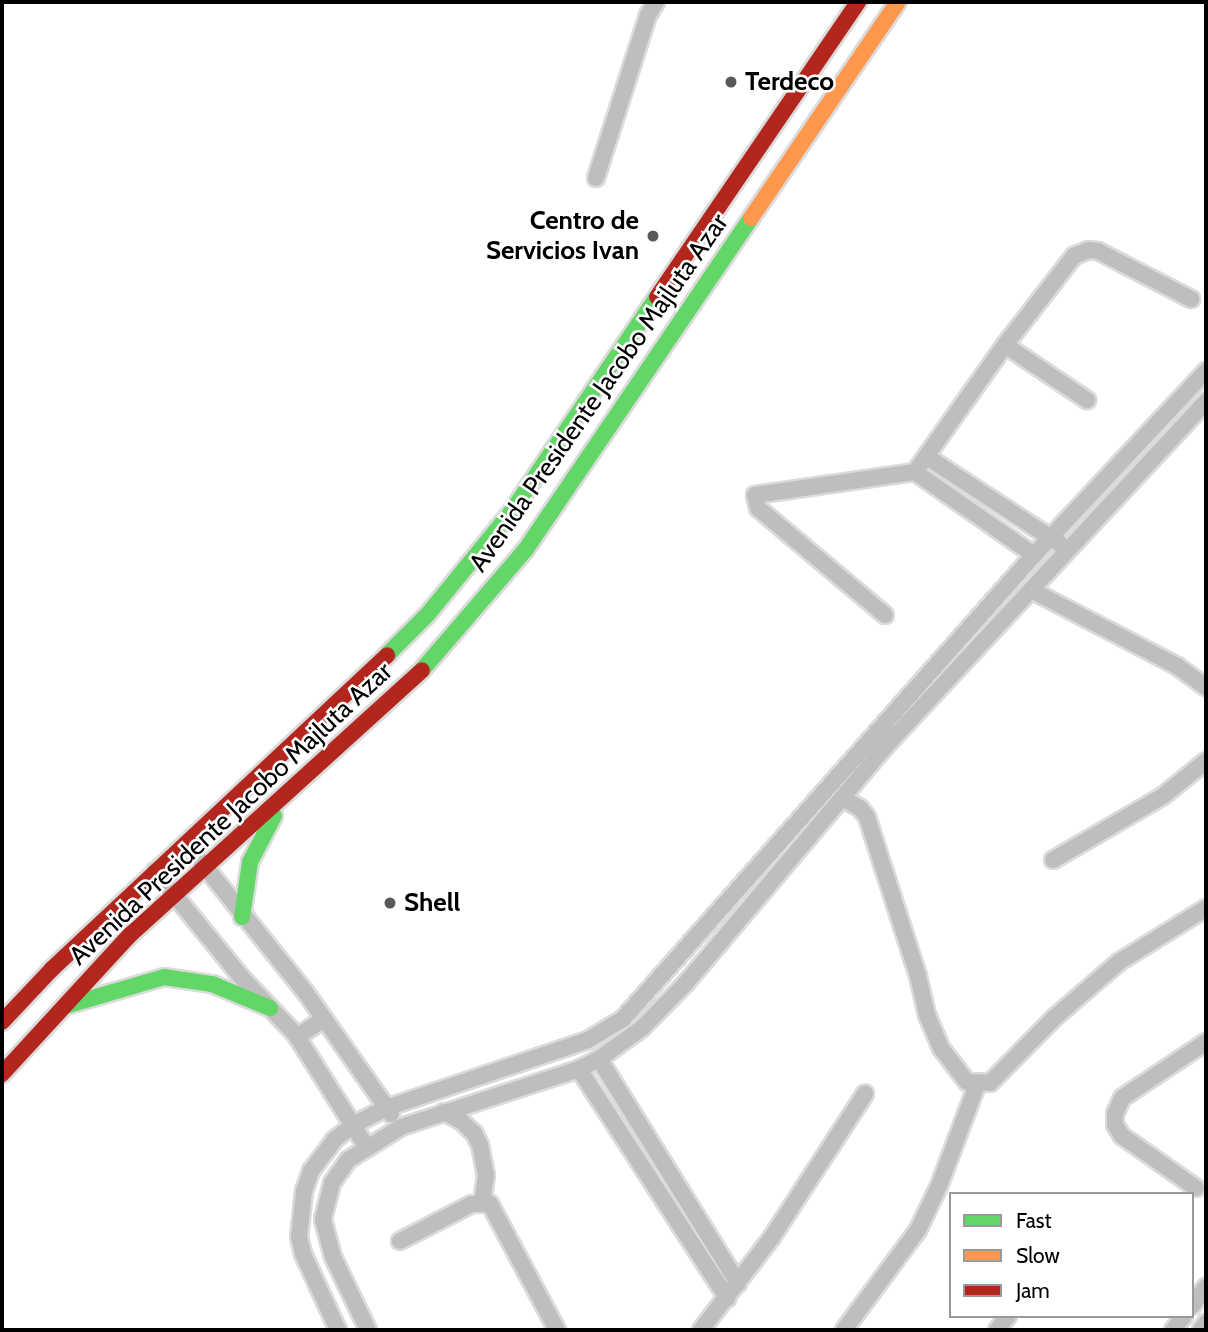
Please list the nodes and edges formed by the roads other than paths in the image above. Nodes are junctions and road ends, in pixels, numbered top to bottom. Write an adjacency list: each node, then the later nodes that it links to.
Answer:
1 (656, 2): 4 (street)
2 (858, 2): 21 (main road, Avenida Presidente Jacobo Majluta Azar)
3 (898, 2): 19 (main road, Avenida Presidente Jacobo Majluta Azar)
4 (596, 177)
5 (1191, 299): 6 (street)
6 (1005, 345): 8 (street); 10 (street)
7 (1206, 371): 12 (street)
8 (1087, 400)
9 (1206, 401): 13 (street)
10 (927, 457): 11 (street); 12 (street)
11 (915, 472): 14 (street); 16 (street)
12 (1052, 538): 13 (street); 14 (street)
13 (1068, 550): 15 (street)
14 (1034, 555): 39 (street)
15 (1031, 590): 17 (street); 20 (street)
16 (885, 615)
17 (1206, 687)
18 (1206, 761): 22 (street)
19 (288, 795): 23 (main road, Avenida Presidente Jacobo Majluta Azar); 27 (main road)
20 (842, 798): 34 (street); 37 (street)
21 (187, 844): 23 (street); 24 (main road, Avenida Presidente Jacobo Majluta Azar)
22 (1053, 860)
23 (205, 867): 25 (main road, Avenida Presidente Jacobo Majluta Azar); 27 (street)
24 (155, 871): 25 (street); 31 (main road, Avenida Presidente Jacobo Majluta Azar)
25 (176, 896): 28 (main road, Avenida Presidente Jacobo Majluta Azar); 29 (street)
26 (1206, 908): 37 (street)
27 (242, 917): 30 (street)
28 (61, 1007): 29 (main road); 36 (main road, Avenida Presidente Jacobo Majluta Azar)
29 (271, 1008): 32 (street)
30 (324, 1019): 32 (street); 39 (street)
31 (2, 1022)
32 (297, 1037): 41 (street)
33 (1206, 1042): 44 (street)
34 (599, 1059): 35 (street); 47 (street)
35 (579, 1069): 40 (street); 49 (street)
36 (2, 1074)
37 (977, 1085): 56 (street)
38 (865, 1094): 47 (street)
39 (386, 1108): 41 (street); 42 (street)
40 (444, 1112): 42 (street); 45 (street)
41 (353, 1125): 43 (street); 52 (street)
42 (401, 1127): 43 (street)
43 (366, 1146): 53 (street)
44 (1196, 1188)
45 (482, 1202): 46 (street); 54 (street)
46 (400, 1241)
47 (738, 1283): 49 (street)
48 (1206, 1287): 50 (street)
49 (727, 1298): 55 (street)
50 (1194, 1303)
51 (1206, 1323): 57 (street)
52 (338, 1330)
53 (368, 1330)
54 (556, 1330)
55 (701, 1330)
56 (844, 1330)
57 (1201, 1330)

